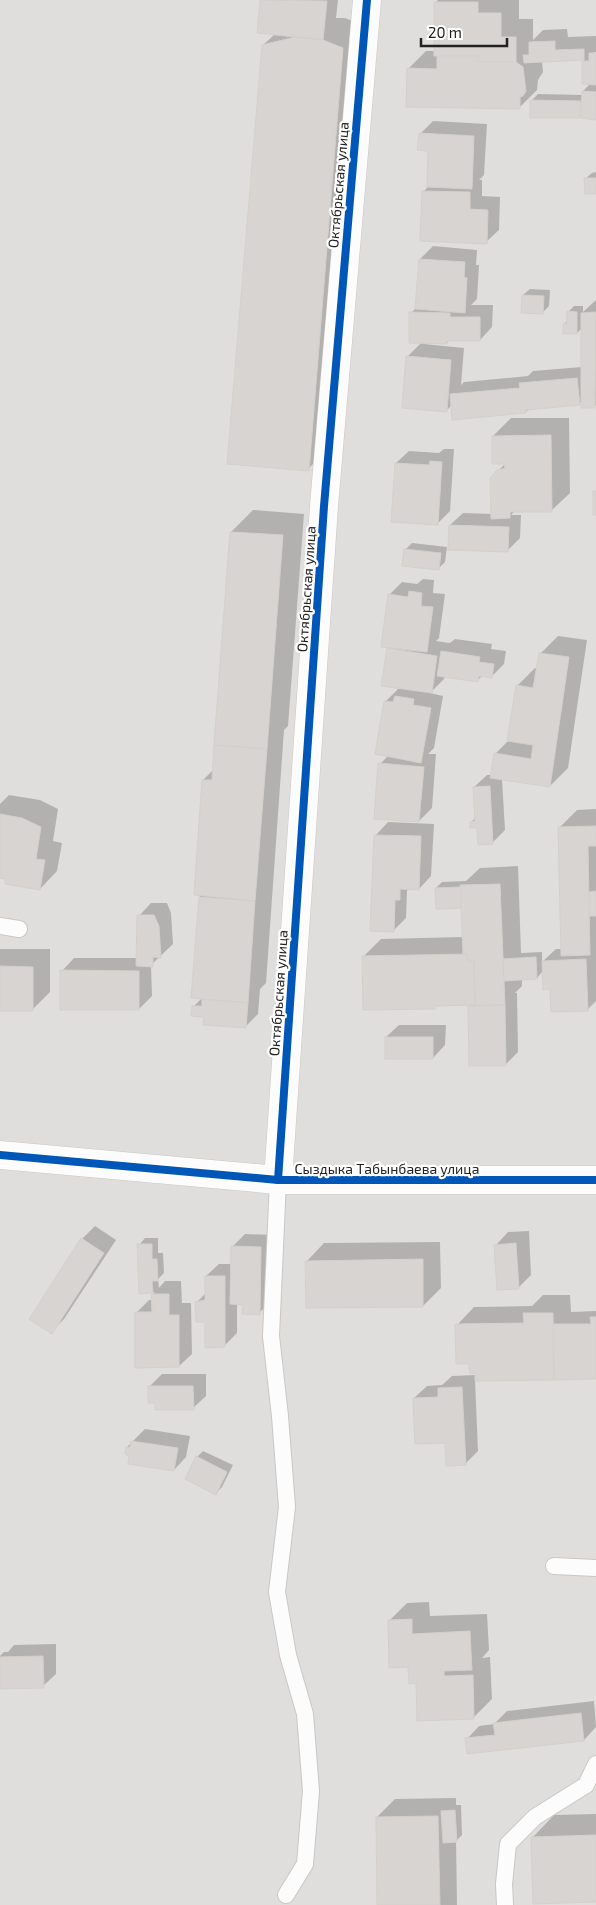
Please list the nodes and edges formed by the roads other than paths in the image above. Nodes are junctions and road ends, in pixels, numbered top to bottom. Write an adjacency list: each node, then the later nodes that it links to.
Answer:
1 (367, 0): 5 (street, Октябрьская улица)
2 (0, 926): 3 (lane)
3 (19, 929)
4 (0, 1155): 5 (street, Сыздыка Табынбаева улица)
5 (278, 1180): 6 (street, Сыздыка Табынбаева улица); 10 (lane)
6 (596, 1180)
7 (554, 1566): 8 (lane)
8 (596, 1568)
9 (596, 1764): 11 (lane)
10 (286, 1896)
11 (505, 1905)

